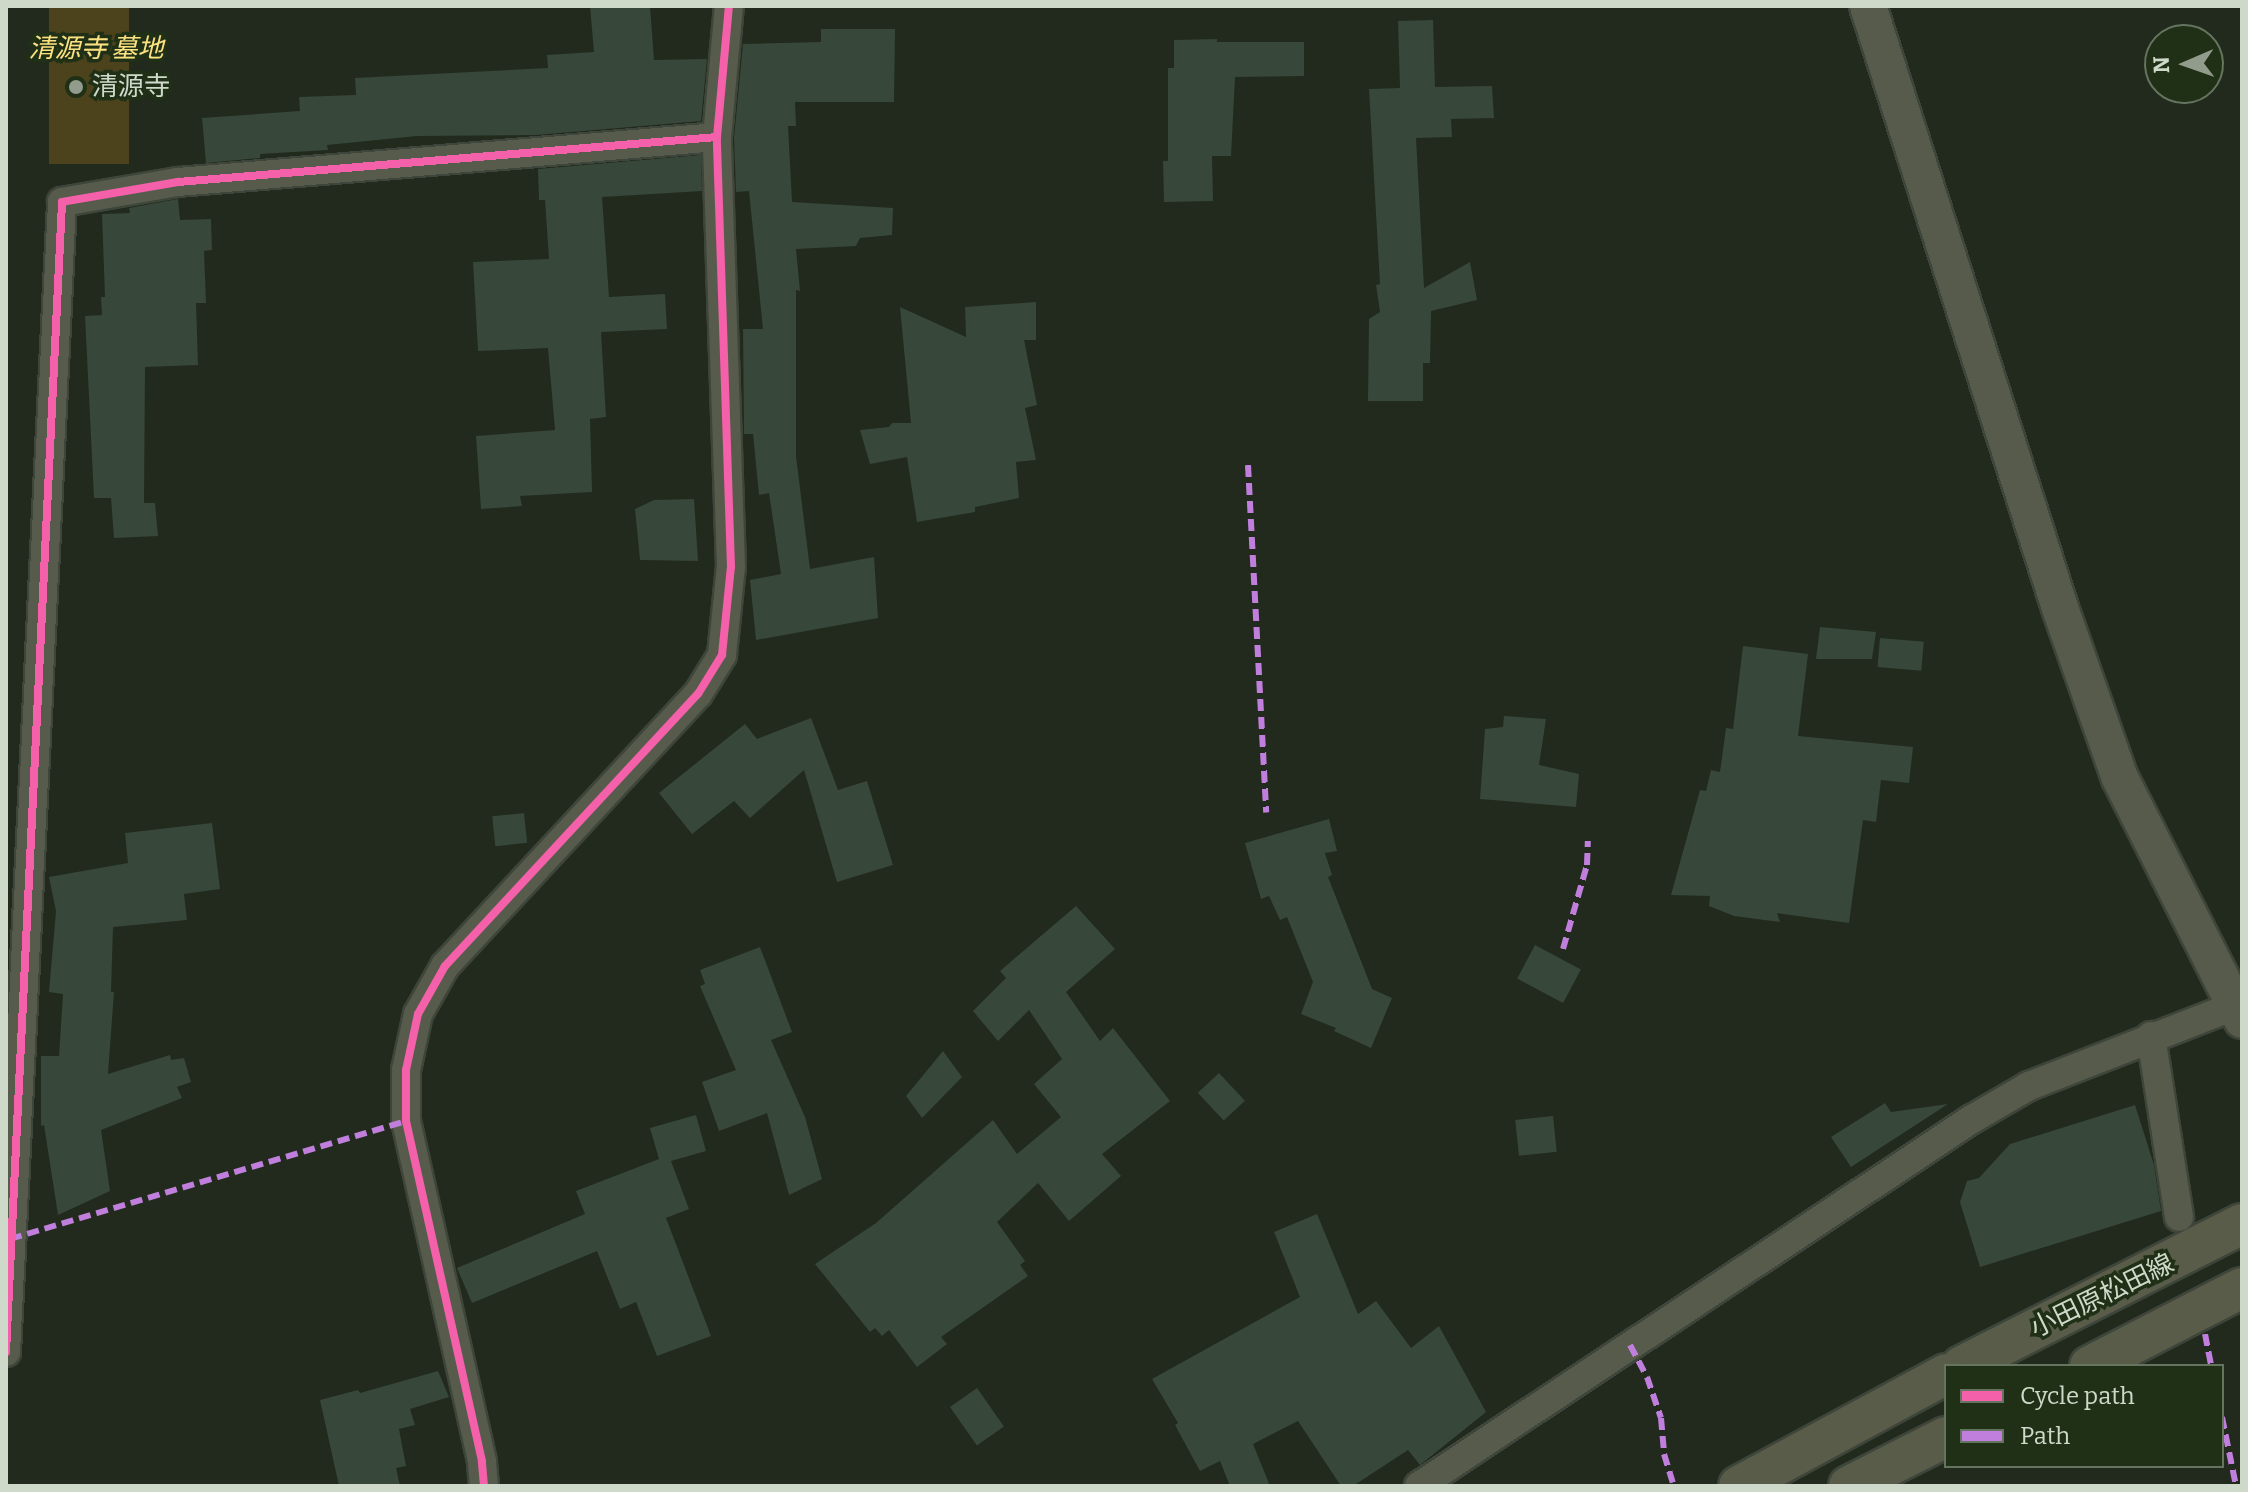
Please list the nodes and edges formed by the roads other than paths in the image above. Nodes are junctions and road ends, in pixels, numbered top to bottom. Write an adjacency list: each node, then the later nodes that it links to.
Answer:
1 (729, 6): 3 (street)
2 (1868, 6): 4 (street)
3 (717, 137): 9 (street); 14 (street)
4 (2239, 1010): 5 (street)
5 (2151, 1036): 6 (street); 15 (street)
6 (2179, 1217)
7 (2242, 1224): 10 (main road, 小田原松田線)
8 (2242, 1288): 11 (main road)
9 (6, 1352)
10 (1966, 1364)
11 (2094, 1364)
12 (1944, 1375): 16 (main road)
13 (1944, 1438): 17 (main road)
14 (484, 1486)
15 (1419, 1486)
16 (1739, 1486)
17 (1849, 1486)

